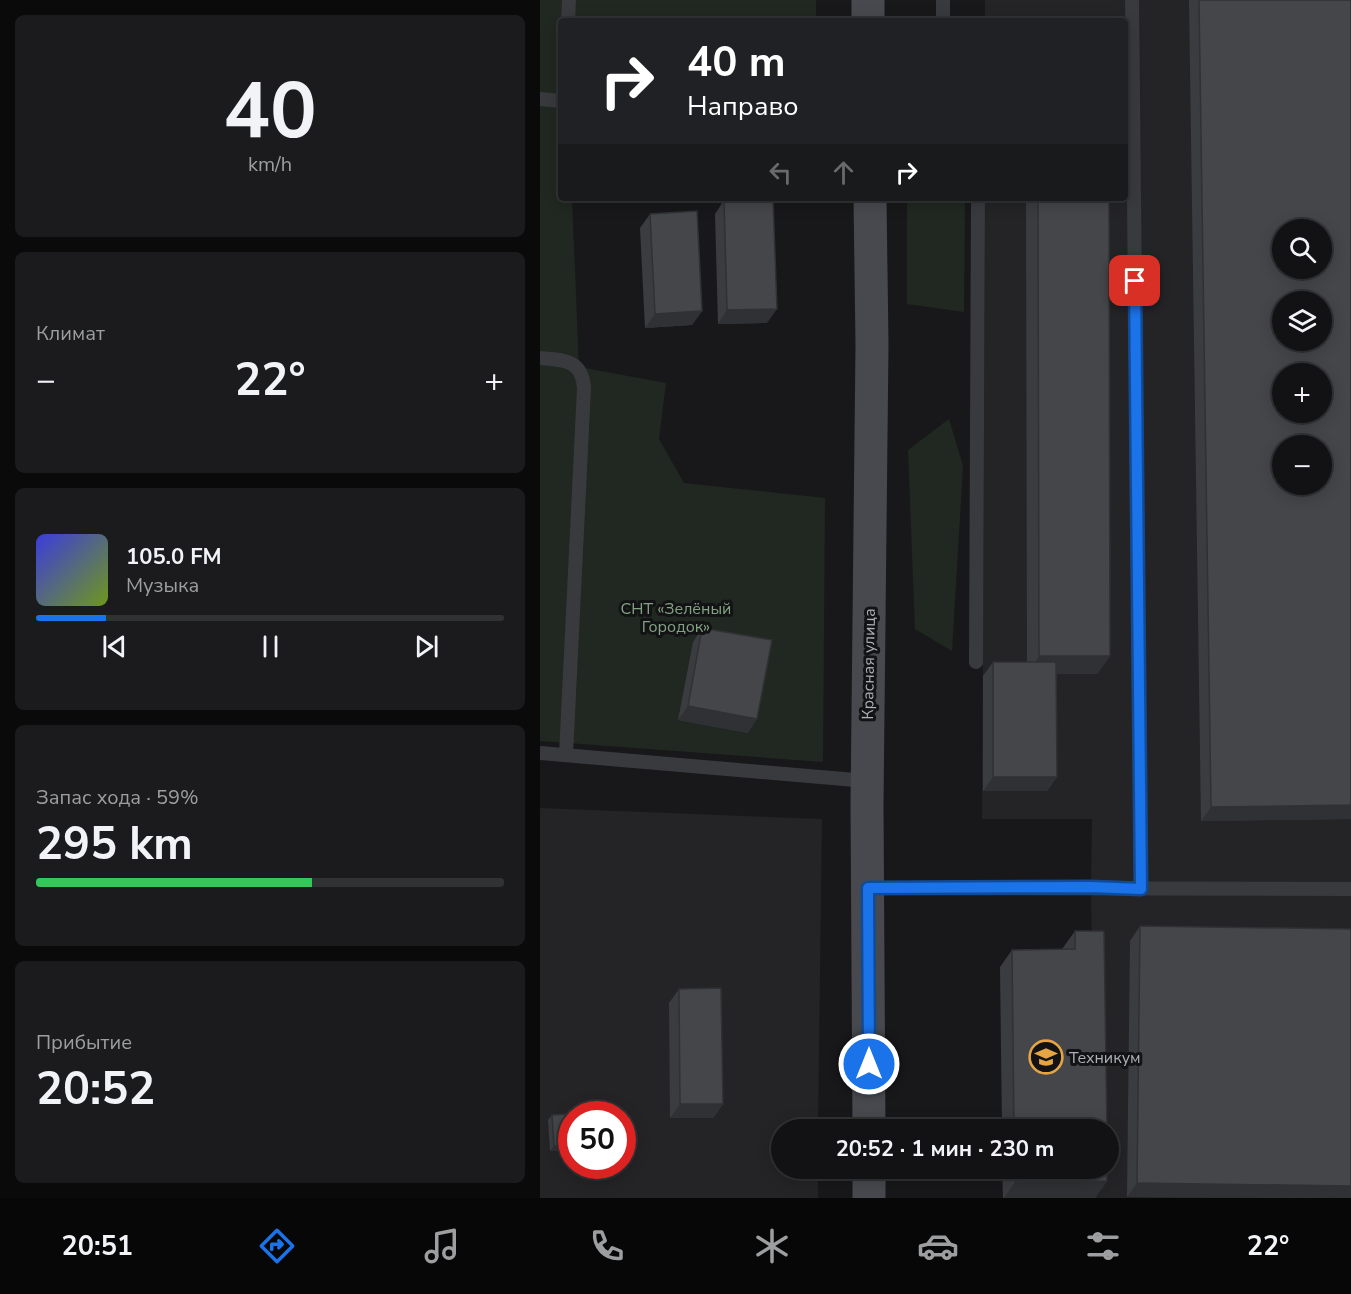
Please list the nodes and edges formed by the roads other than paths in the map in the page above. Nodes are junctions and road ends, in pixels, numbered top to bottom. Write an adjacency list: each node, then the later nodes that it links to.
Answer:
1 (569, 0): 5 (lane)
2 (868, 0): 6 (main road)
3 (943, 0): 7 (lane)
4 (1132, 0): 18 (lane)
5 (568, 18)
6 (868, 18)
7 (943, 18)
8 (540, 99): 9 (lane)
9 (558, 101)
10 (870, 201): 16 (main road, Красная улица)
11 (978, 201): 13 (lane)
12 (540, 358): 15 (lane)
13 (976, 663)
14 (540, 753): 15 (lane)
15 (566, 755): 16 (lane)
16 (867, 781): 17 (main road, Красная улица)
17 (868, 888): 18 (lane); 20 (main road, Красная улица)
18 (1141, 889): 19 (lane)
19 (1351, 889)
20 (869, 1119)
21 (869, 1179): 22 (main road)
22 (869, 1198)

